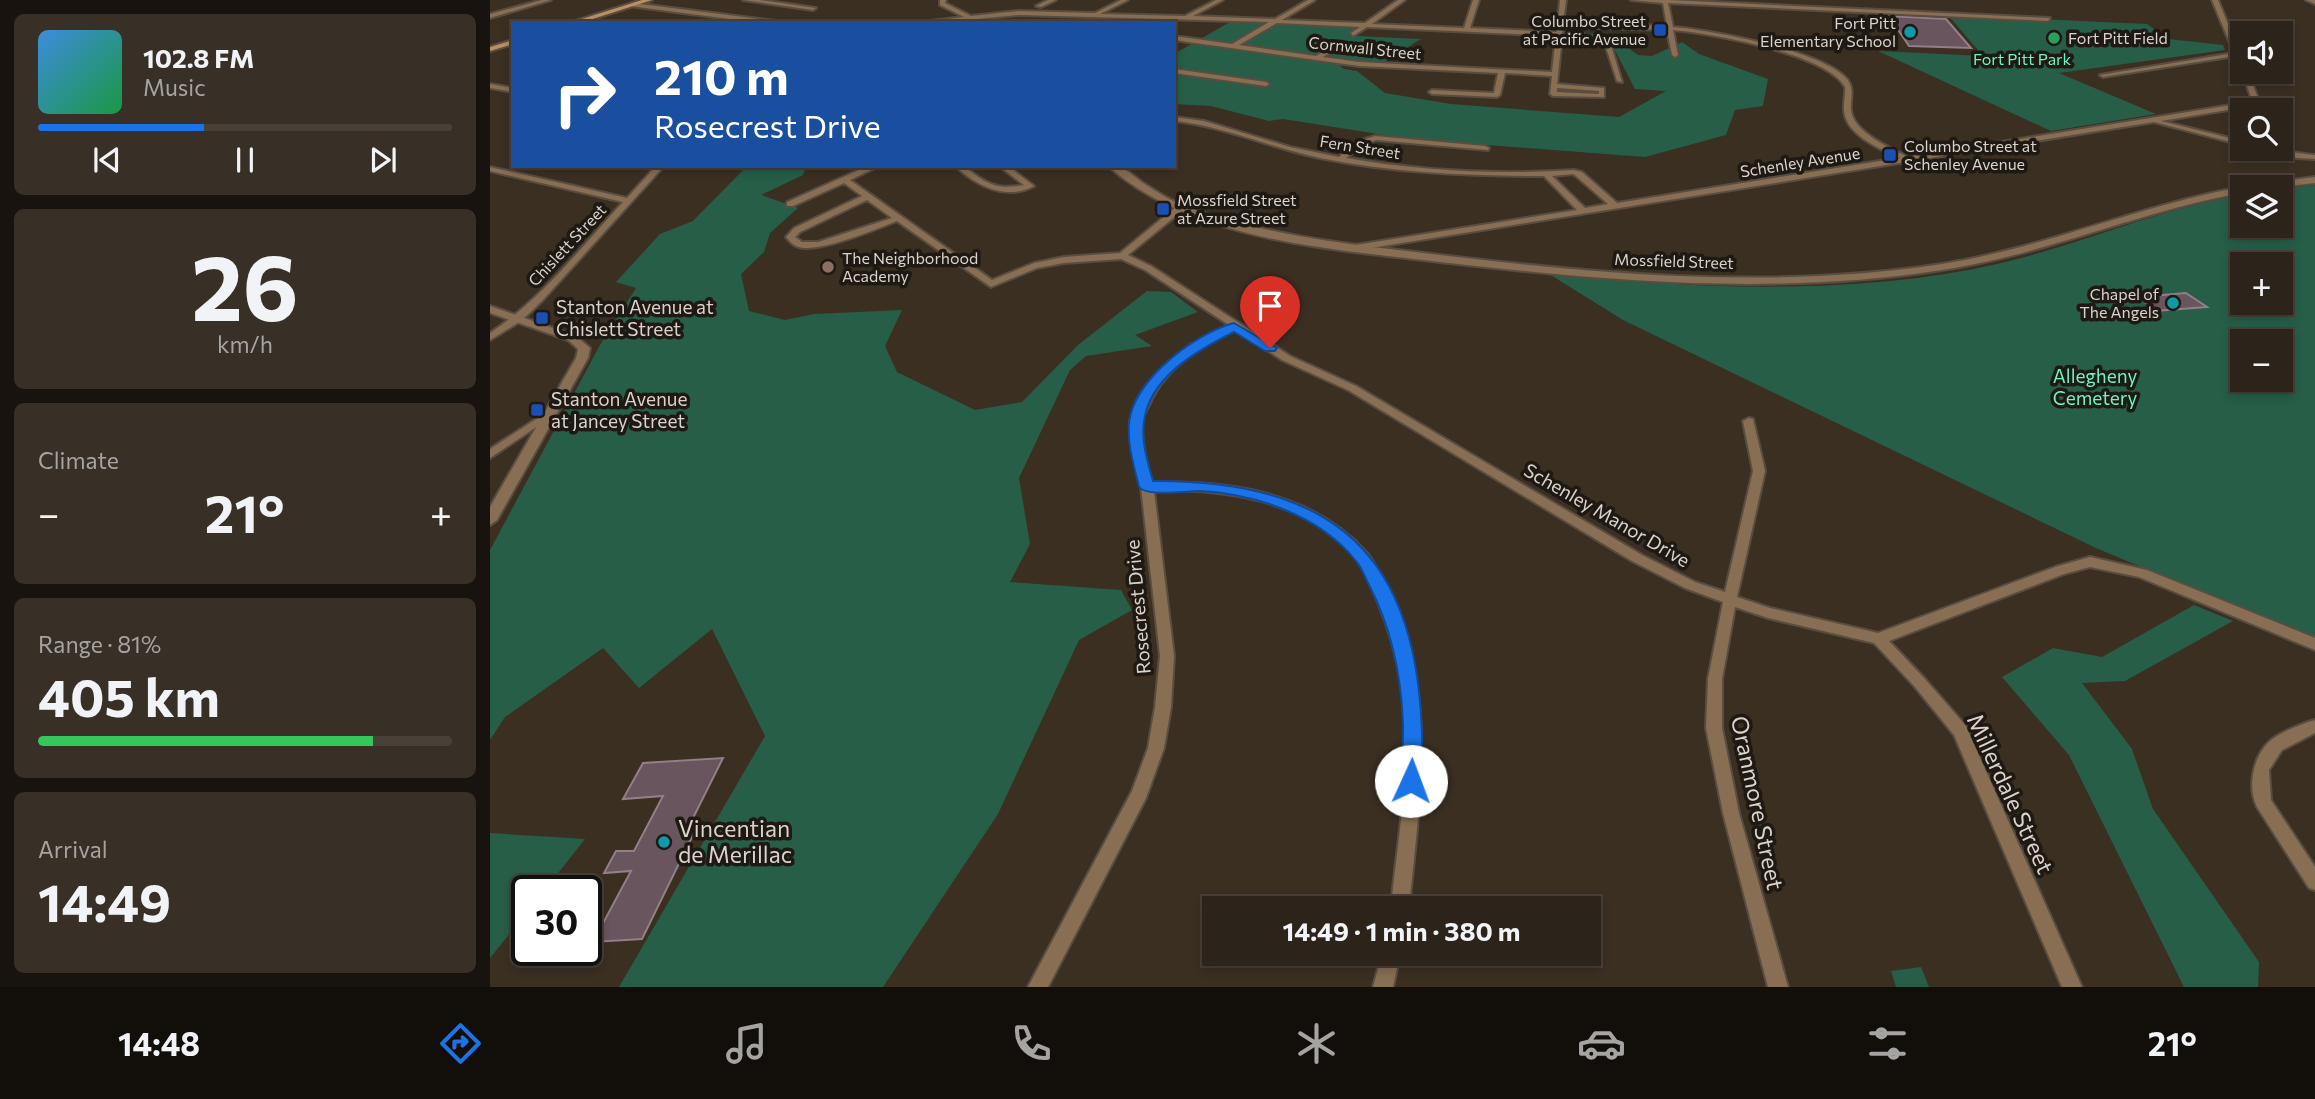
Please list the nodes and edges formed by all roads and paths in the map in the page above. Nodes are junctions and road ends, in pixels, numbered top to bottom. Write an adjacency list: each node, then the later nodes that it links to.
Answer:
1 (548, 0): 23 (street)
2 (649, 0): 18 (main road)
3 (746, 0): 20 (street)
4 (943, 0): 25 (street)
5 (1053, 0): 19 (street)
6 (1125, 0): 22 (street)
7 (1220, 0): 24 (street)
8 (1312, 0): 31 (street)
9 (1402, 0): 33 (street)
10 (1476, 0): 35 (street)
11 (1563, 0): 34 (street)
12 (1634, 0): 15 (street)
13 (2215, 0): 39 (street)
14 (2309, 0): 17 (street)
15 (1657, 1): 16 (street)
16 (1665, 1): 26 (street); 36 (street)
17 (2315, 2)
18 (632, 5): 27 (main road); 28 (street)
19 (1039, 6)
20 (813, 8)
21 (1011, 14): 22 (street); 25 (street); 30 (street)
22 (1093, 15): 24 (street)
23 (490, 16)
24 (1186, 17): 31 (street); 32 (street)
25 (969, 18): 29 (street)
26 (2048, 19)
27 (579, 21)
28 (760, 21)
29 (937, 21)
30 (1001, 21)
31 (1276, 21): 33 (street); 42 (street)
32 (1176, 22)
33 (1365, 25): 35 (street); 37 (street)
34 (1562, 25): 36 (street); 38 (street)
35 (1467, 29): 38 (street)
36 (1670, 29): 45 (street); 66 (street)
37 (1353, 34)
38 (1559, 34): 50 (street); 52 (street)
39 (2230, 37)
40 (1176, 38): 42 (street, Cornwall Street)
41 (511, 43): 44 (main road)
42 (1233, 46): 47 (street, Cornwall Street)
43 (1335, 47): 47 (street)
44 (490, 49)
45 (1675, 55)
46 (2230, 55): 51 (street)
47 (1317, 58): 49 (street, Cornwall Street)
48 (1176, 71): 54 (street)
49 (1502, 71): 50 (street, Cornwall Street); 58 (street)
50 (1555, 74): 56 (street)
51 (2103, 75)
52 (1620, 81)
53 (2250, 84): 60 (street, Schenley Avenue)
54 (1266, 85)
55 (490, 86): 57 (street)
56 (1555, 86): 56 (street)
57 (511, 90)
58 (1432, 92)
59 (1176, 119): 65 (street, Fern Street)
60 (2150, 120): 61 (street); 66 (street, Schenley Avenue)
61 (2230, 140)
62 (1485, 148): 65 (street)
63 (2293, 155): 64 (street)
64 (2315, 157)
65 (1342, 158): 73 (street, Fern Street)
66 (1906, 159): 81 (street, Schenley Avenue)
67 (658, 168): 79 (street, Chislett Street)
68 (871, 168): 74 (street)
69 (961, 168): 70 (street)
70 (1006, 168)
71 (1115, 168): 82 (street, Mossfield Street)
72 (490, 169): 79 (street)
73 (1546, 174): 81 (street, Fern Street); 83 (street)
74 (845, 180): 78 (street); 80 (street)
75 (2315, 180): 76 (street)
76 (2293, 183)
77 (2230, 192): 85 (street, Mossfield Street)
78 (868, 196): 84 (street); 84 (street)
79 (630, 201): 88 (street, Chislett Street)
80 (790, 204)
81 (1615, 206): 83 (street, Schenley Avenue)
82 (1180, 208): 85 (street, Mossfield Street); 86 (street)
83 (1583, 211): 85 (street, Schenley Avenue)
84 (899, 218): 86 (street)
85 (1352, 248)
86 (1122, 256): 89 (street, Schenley Manor Drive)
87 (490, 309): 88 (street)
88 (518, 320): 90 (street, Chislett Street); 91 (street)
89 (1234, 326): 94 (street, Rosecrest Drive); 96 (street, Schenley Manor Drive)
90 (490, 337)
91 (550, 413): 93 (street); 95 (street)
92 (1749, 421): 96 (street, Oranmore Street)
93 (490, 454)
94 (1147, 487): 101 (street); 103 (street, Rosecrest Drive)
95 (490, 520)
96 (1730, 599): 97 (street, Schenley Manor Drive); 105 (street, Oranmore Street)
97 (1878, 639): 98 (street); 106 (street, Millerdale Street)
98 (2315, 645)
99 (2315, 726): 100 (street)
100 (2315, 882)
101 (1401, 896)
102 (1388, 966): 104 (street)
103 (1038, 987)
104 (1382, 987)
105 (1778, 987)
106 (2073, 987)

